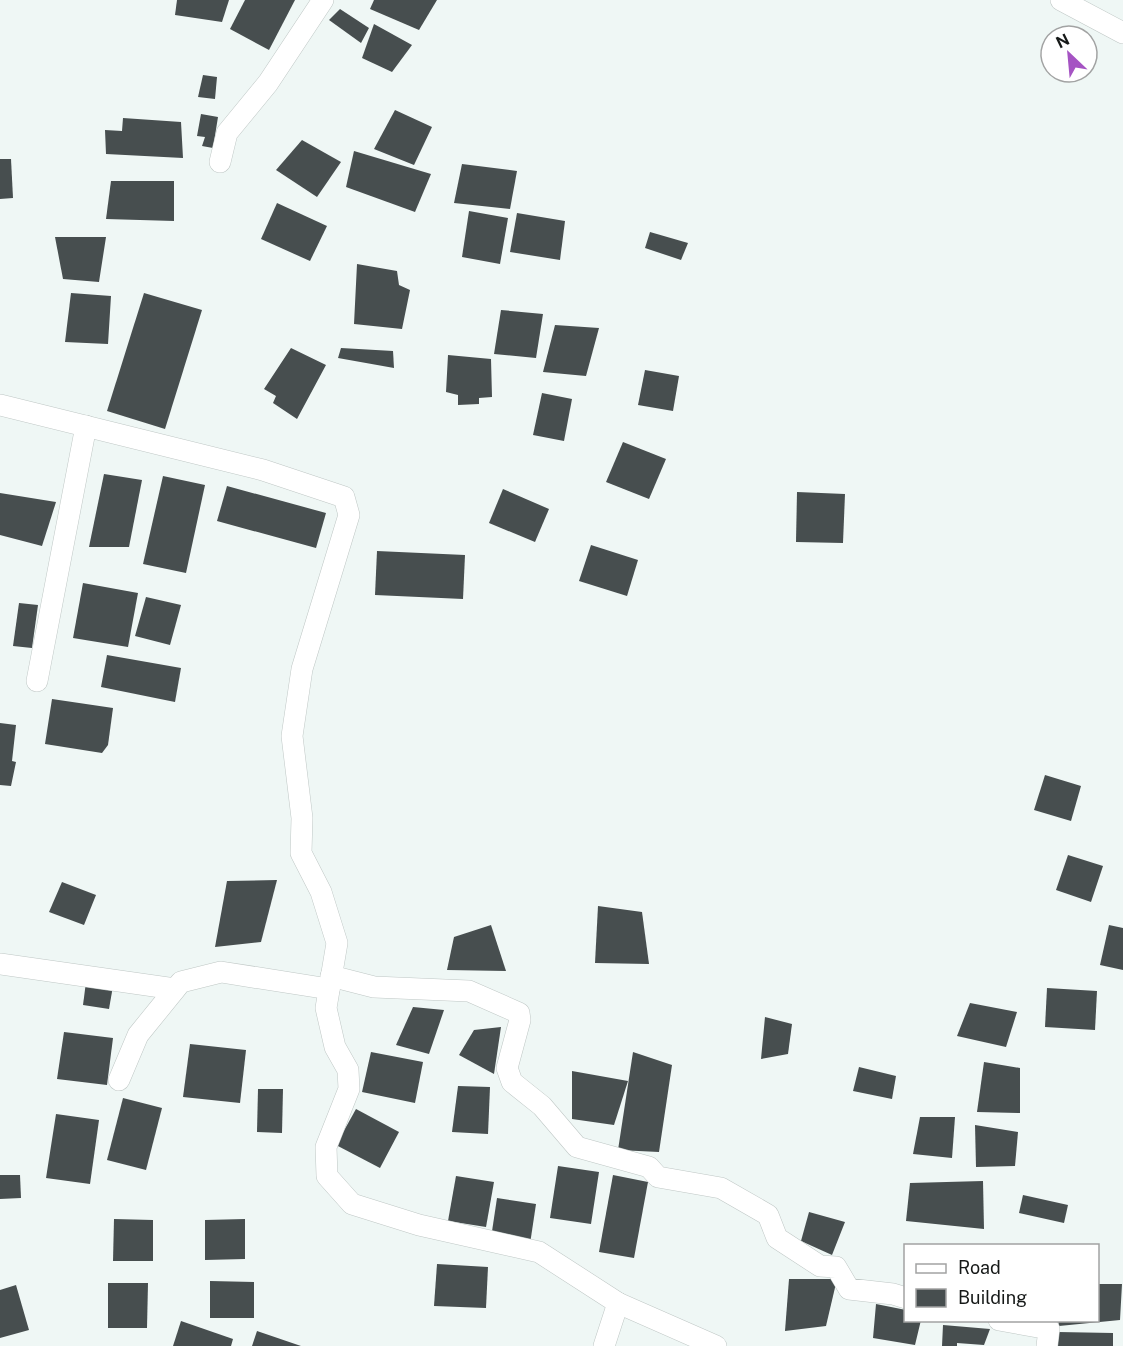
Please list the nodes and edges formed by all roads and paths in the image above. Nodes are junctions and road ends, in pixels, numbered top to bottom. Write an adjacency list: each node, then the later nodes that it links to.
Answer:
1 (323, 0): 4 (street)
2 (1061, 0): 3 (street)
3 (1123, 33)
4 (220, 162)
5 (0, 405): 6 (street)
6 (86, 426): 7 (street); 9 (street)
7 (37, 681)
8 (0, 964): 10 (street)
9 (330, 982): 10 (street); 12 (street); 13 (street)
10 (176, 989): 11 (street)
11 (119, 1080)
12 (904, 1297)
13 (618, 1303): 15 (street); 16 (street)
14 (1010, 1322): 17 (street)
15 (604, 1346)
16 (716, 1346)
17 (1047, 1346)

